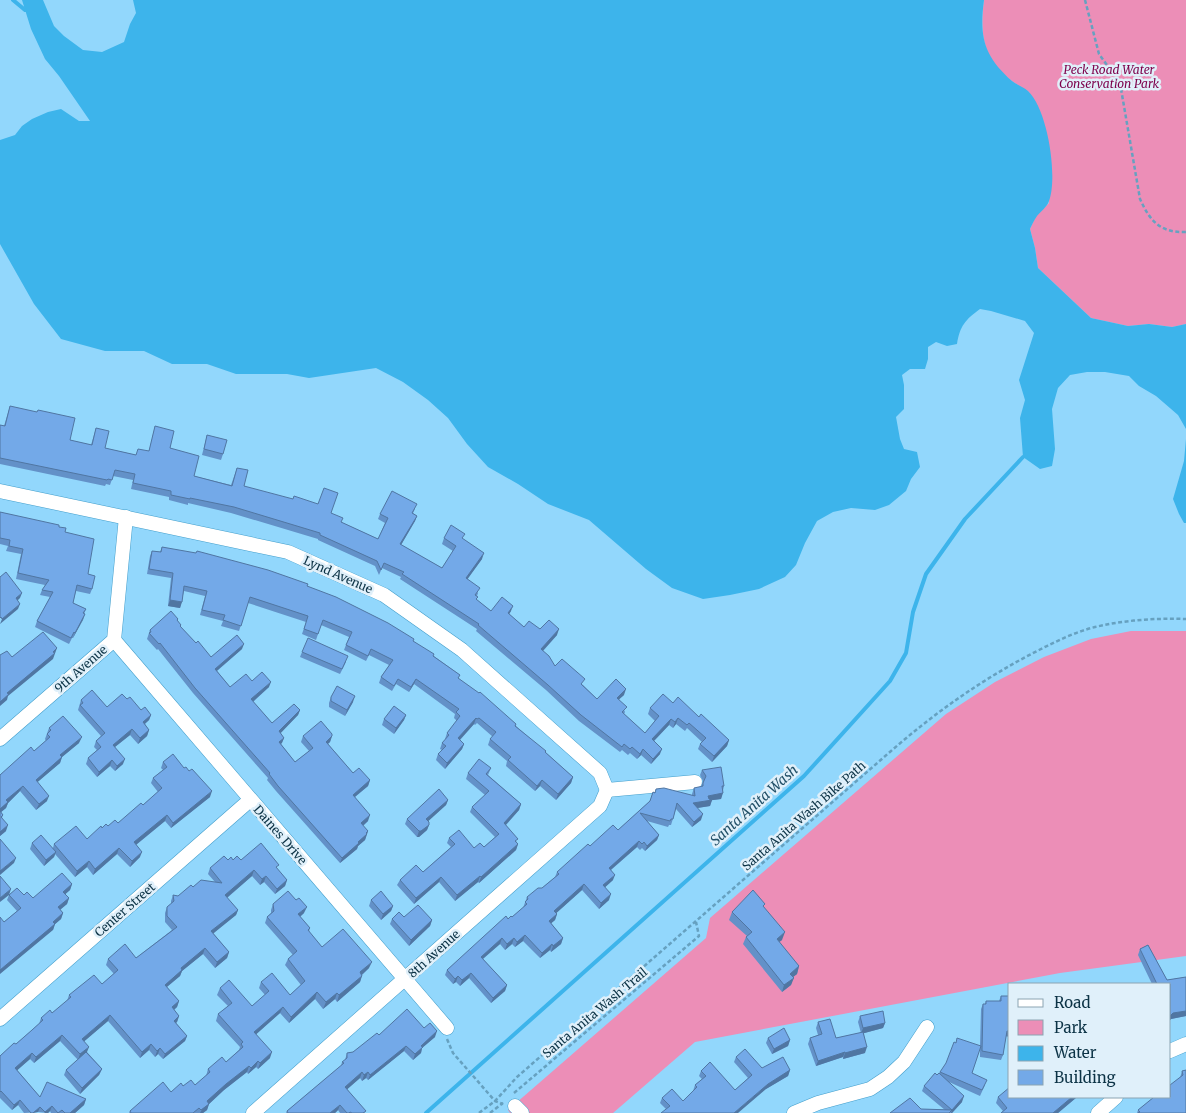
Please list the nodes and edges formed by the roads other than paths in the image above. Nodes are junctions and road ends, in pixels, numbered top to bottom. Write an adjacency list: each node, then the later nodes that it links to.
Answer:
1 (0, 491): 2 (street, Lynd Avenue)
2 (126, 517): 3 (street, 9th Avenue); 6 (street, Lynd Avenue)
3 (114, 640): 4 (street, 9th Avenue); 7 (street, Daines Drive)
4 (0, 739)
5 (696, 782): 6 (street)
6 (607, 790): 8 (street, 8th Avenue)
7 (250, 800): 8 (street, Daines Drive); 9 (street, Center Street)
8 (405, 980): 11 (street, Daines Drive); 15 (street, 8th Avenue)
9 (0, 1019)
10 (927, 1027): 16 (street)
11 (447, 1028)
12 (1186, 1044): 13 (street)
13 (1171, 1051)
14 (1115, 1098): 17 (street)
15 (253, 1113)
16 (794, 1113)
17 (1098, 1113)

